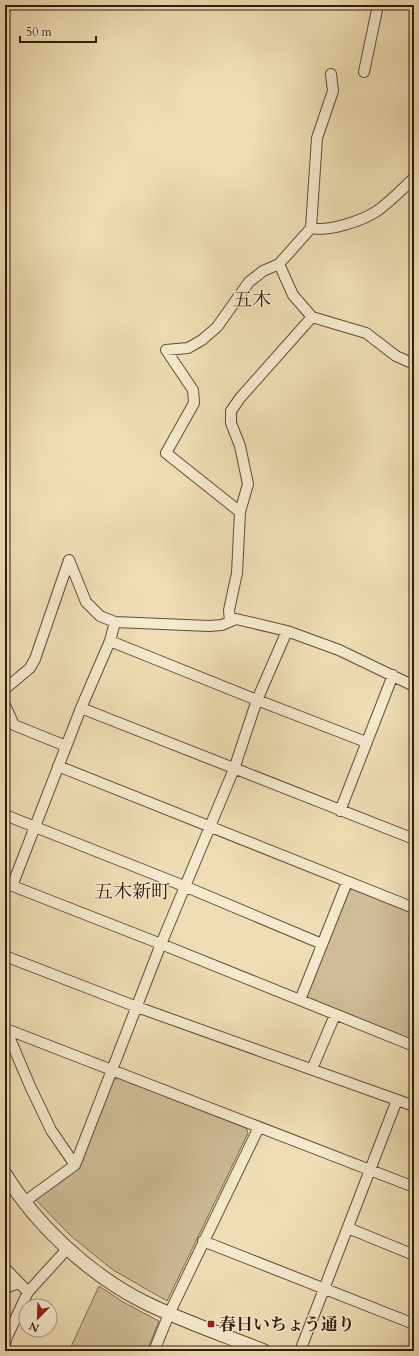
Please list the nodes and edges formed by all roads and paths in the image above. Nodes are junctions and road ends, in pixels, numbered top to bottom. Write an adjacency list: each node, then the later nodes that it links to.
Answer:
1 (378, 5): 2 (street)
2 (364, 72)
3 (331, 74): 5 (street)
4 (414, 178): 5 (street)
5 (311, 228): 6 (street)
6 (280, 264): 7 (street); 9 (street)
7 (312, 316): 8 (street); 9 (street)
8 (414, 364)
9 (240, 512): 10 (street)
10 (230, 621): 11 (street); 12 (street)
11 (115, 622): 13 (street); 16 (street)
12 (287, 631): 14 (street); 17 (street)
13 (110, 641): 17 (street); 19 (street)
14 (393, 675): 15 (street); 20 (street)
15 (414, 686)
16 (5, 689)
17 (257, 700): 20 (street); 23 (street)
18 (5, 705): 21 (street)
19 (81, 708): 21 (street); 23 (street)
20 (366, 742): 24 (street)
21 (66, 746): 22 (street)
22 (58, 766): 26 (street); 27 (street)
23 (234, 769): 24 (street); 26 (street)
24 (340, 811): 28 (street)
25 (5, 815): 27 (street)
26 (208, 827): 29 (street); 31 (street)
27 (35, 828): 30 (street); 31 (street)
28 (414, 839)
29 (347, 882): 32 (street); 34 (street)
30 (9, 885): 33 (street)
31 (184, 886): 33 (street); 34 (street)
32 (414, 908)
33 (161, 944): 36 (street); 37 (street)
34 (322, 944): 36 (street)
35 (5, 956): 37 (street)
36 (300, 1000): 38 (street)
37 (137, 1006): 41 (street); 42 (street)
38 (335, 1015): 40 (street); 41 (street)
39 (5, 1028): 42 (street); 46 (street)
40 (414, 1046)
41 (312, 1069): 43 (street)
42 (113, 1070): 45 (street); 46 (street)
43 (397, 1100): 44 (street); 47 (street)
44 (414, 1106)
45 (259, 1127): 47 (street); 52 (street)
46 (75, 1164): 50 (street)
47 (370, 1169): 49 (street); 51 (street)
48 (5, 1174): 50 (street)
49 (414, 1187)
50 (24, 1202): 53 (street)
51 (348, 1228): 54 (street); 58 (street)
52 (203, 1241): 58 (street); 60 (street)
53 (68, 1248): 59 (street); 60 (street)
54 (414, 1255)
55 (5, 1268): 56 (street)
56 (18, 1283): 57 (street); 59 (street)
57 (5, 1288)
58 (324, 1288): 61 (street); 65 (street)
59 (28, 1292): 62 (street)
60 (168, 1314): 63 (street); 64 (street)
61 (414, 1324)
62 (5, 1341)
63 (154, 1351)
64 (264, 1351)
65 (300, 1351)

